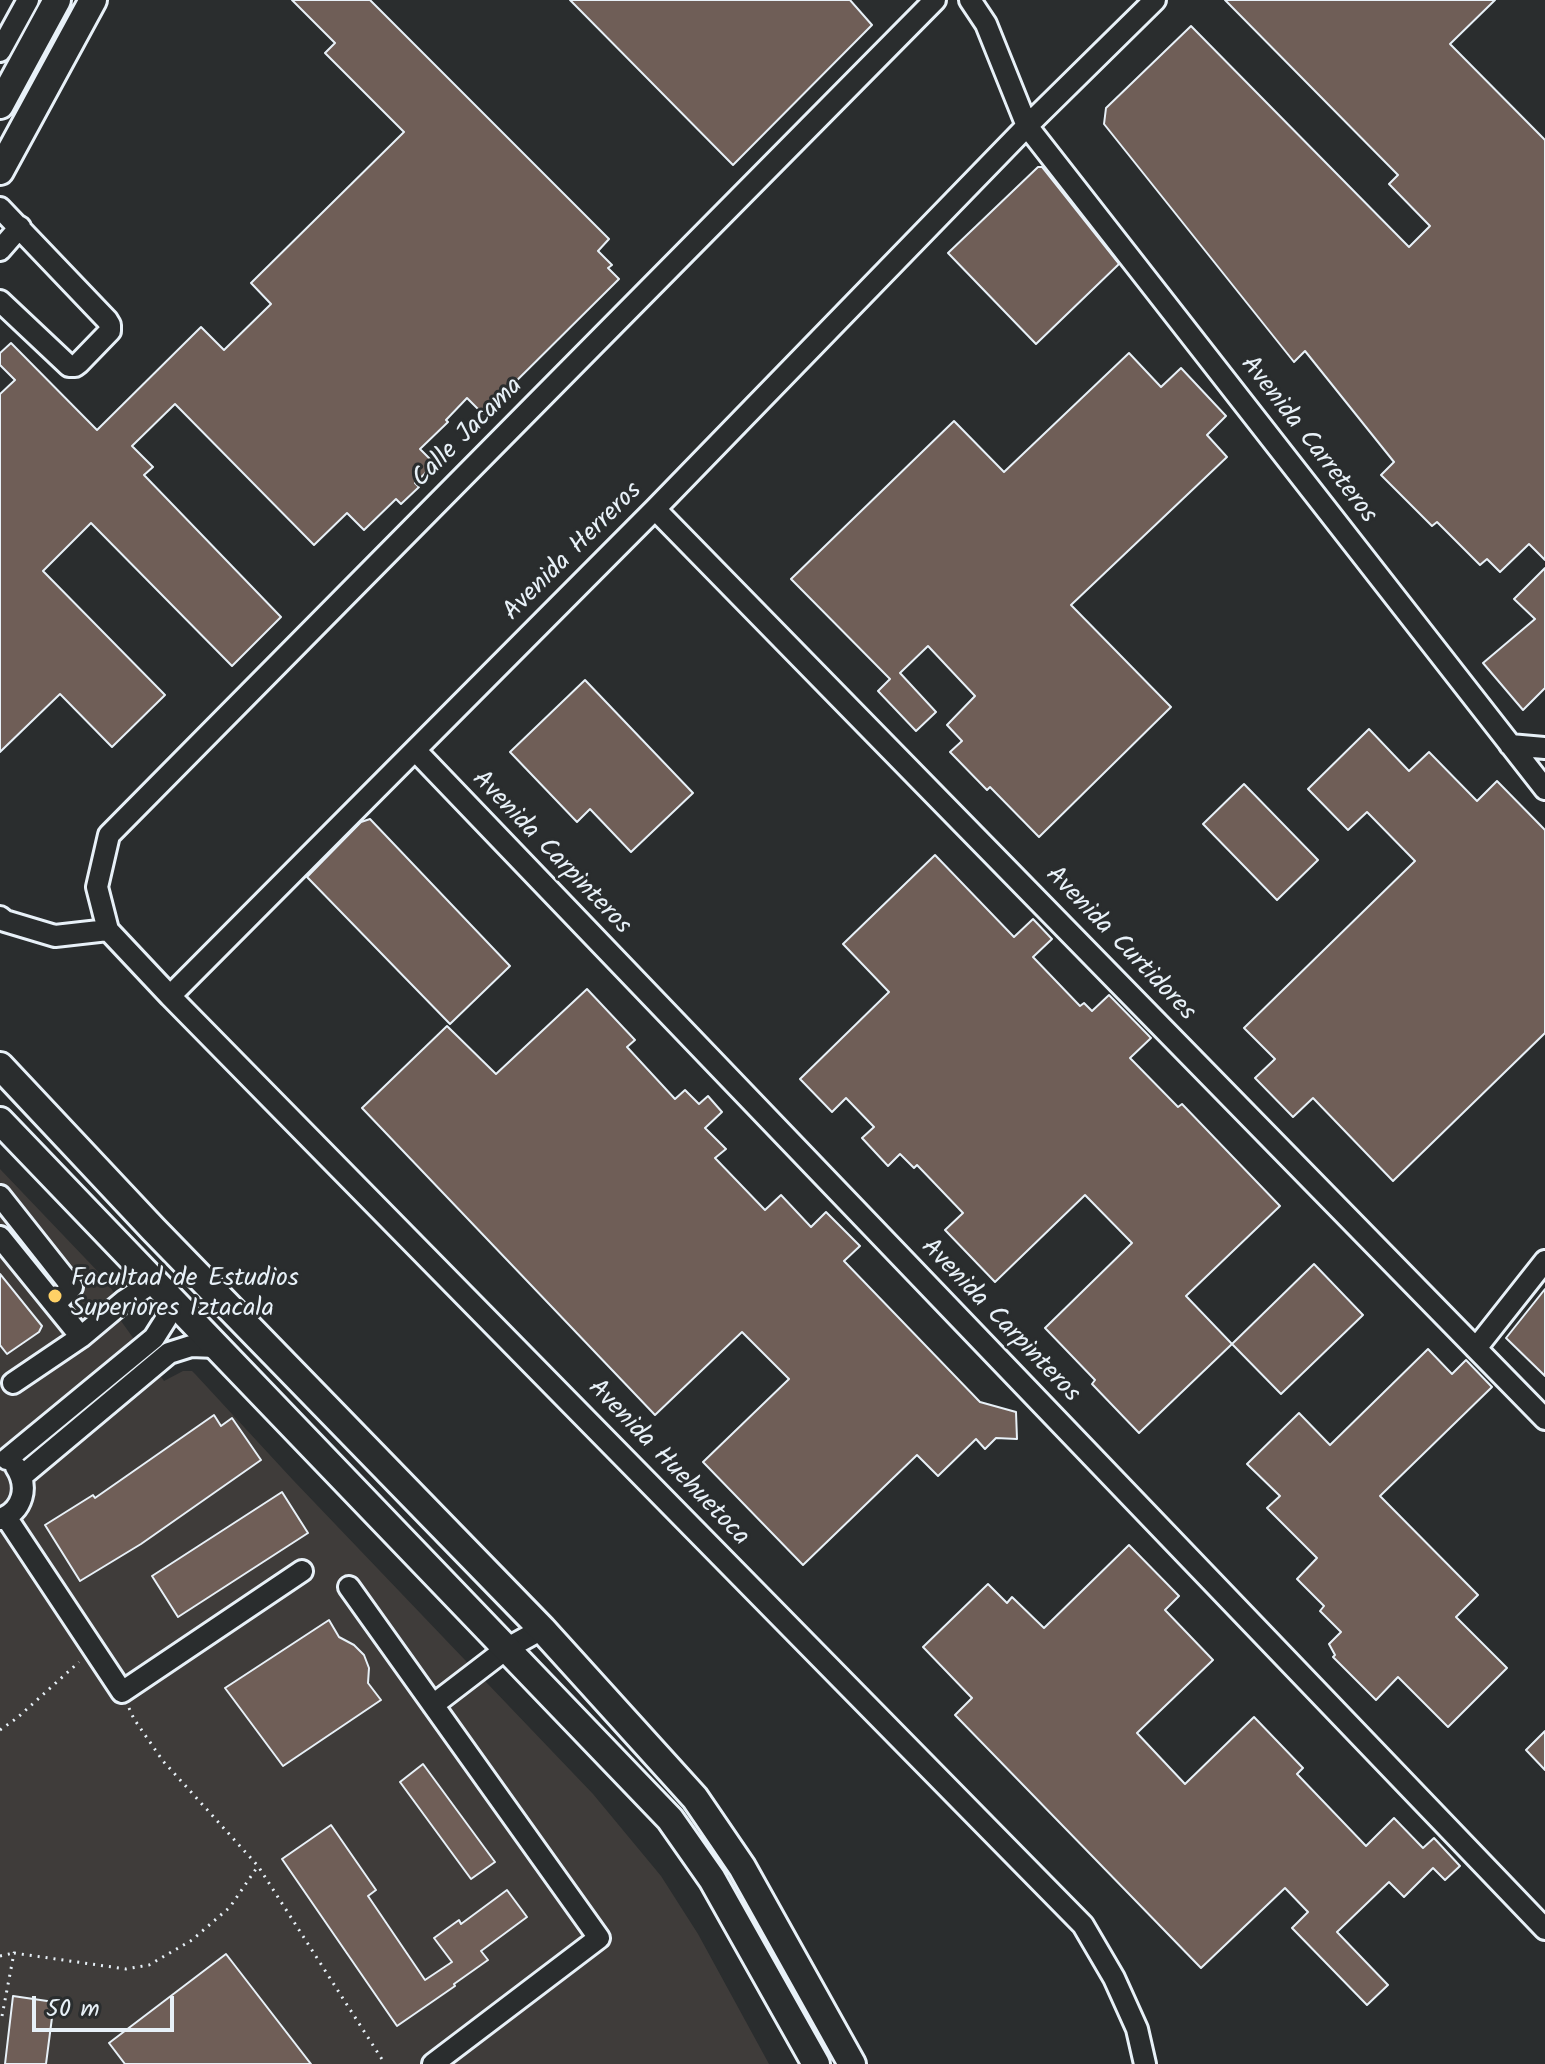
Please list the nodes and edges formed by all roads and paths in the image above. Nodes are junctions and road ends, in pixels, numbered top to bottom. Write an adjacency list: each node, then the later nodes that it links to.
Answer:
1 (28, 0): 7 (street)
2 (57, 0): 8 (main road)
3 (93, 0): 10 (main road)
4 (935, 0): 21 (street, Calle Jacama)
5 (970, 0): 9 (street)
6 (1155, 0): 9 (street, Avenida Herreros)
7 (0, 51)
8 (0, 105)
9 (1027, 126): 15 (street, Avenida Herreros); 16 (street, Avenida Carreteros)
10 (3, 157)
11 (0, 208): 12 (street)
12 (20, 227): 13 (street); 14 (street)
13 (0, 250)
14 (0, 301)
15 (655, 509): 18 (street, Avenida Herreros); 34 (street, Avenida Curtidores)
16 (1510, 745): 17 (street); 19 (street, Avenida Carreteros)
17 (1545, 748)
18 (415, 750): 22 (street, Avenida Herreros); 52 (street, Avenida Carpinteros)
19 (1545, 789)
20 (0, 917): 21 (street)
21 (108, 930): 22 (street)
22 (170, 996): 60 (street, Avenida Huehuetoca)
23 (0, 1066): 26 (main road)
24 (0, 1121): 28 (main road)
25 (0, 1196): 31 (street)
26 (153, 1229): 28 (main road); 45 (main road)
27 (0, 1237): 31 (street)
28 (128, 1253): 30 (main road)
29 (1545, 1261): 34 (street)
30 (162, 1289): 32 (street); 33 (main road); 35 (street)
31 (55, 1304): 32 (street)
32 (81, 1337): 37 (street)
33 (216, 1347): 36 (street); 47 (main road)
34 (1477, 1347): 38 (street, Avenida Curtidores)
35 (128, 1359): 36 (street); 40 (street)
36 (143, 1375): 41 (street)
37 (13, 1383)
38 (1537, 1399): 39 (street, Avenida Curtidores)
39 (1545, 1419)
40 (3, 1458): 41 (street)
41 (22, 1476): 42 (street)
42 (3, 1518): 46 (street)
43 (302, 1571): 48 (street)
44 (349, 1587): 49 (street)
45 (542, 1629): 47 (street); 59 (main road)
46 (94, 1649): 48 (street); 50 (path)
47 (506, 1649): 49 (street); 58 (main road)
48 (122, 1692): 51 (path)
49 (433, 1705): 57 (street)
50 (0, 1730)
51 (258, 1866): 53 (path); 56 (path)
52 (1545, 1929)
53 (14, 1953): 54 (path); 55 (path)
54 (0, 1956)
55 (2, 2016)
56 (385, 2064)
57 (433, 2064)
58 (816, 2064)
59 (852, 2064)
60 (1145, 2064)

